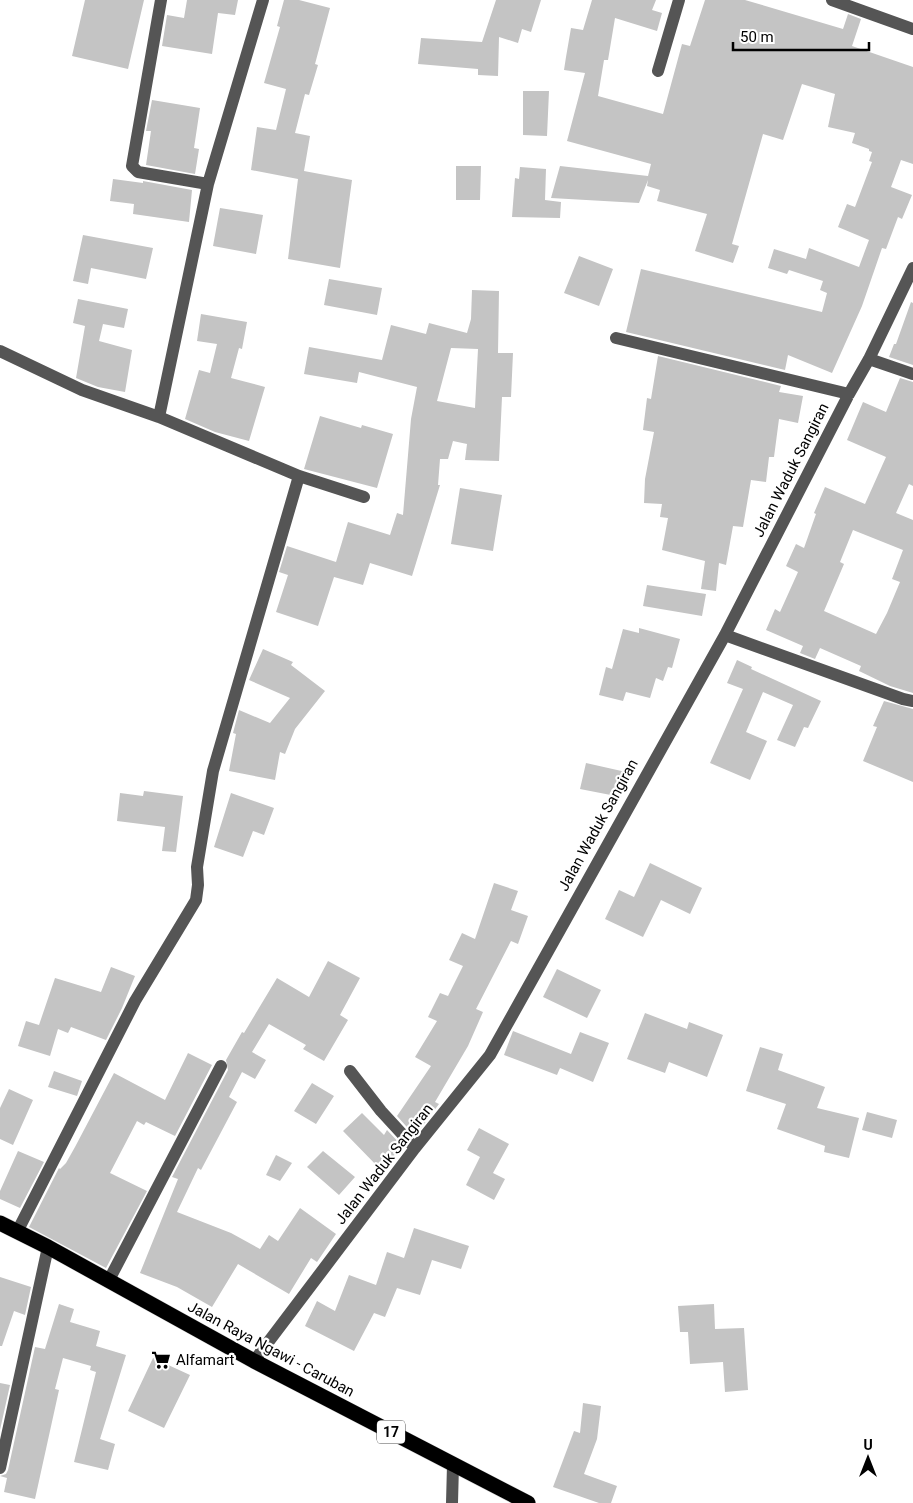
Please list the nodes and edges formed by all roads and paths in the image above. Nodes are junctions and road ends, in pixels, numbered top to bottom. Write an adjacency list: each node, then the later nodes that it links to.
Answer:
1 (161, 0): 8 (street)
2 (263, 0): 8 (street)
3 (680, 0): 7 (street)
4 (832, 0): 5 (street)
5 (859, 5): 6 (street)
6 (913, 29)
7 (658, 71)
8 (208, 184): 15 (street)
9 (913, 268): 12 (street, Jalan Waduk Sangiran)
10 (616, 338): 14 (street)
11 (0, 351): 15 (street)
12 (869, 359): 13 (street); 14 (street, Jalan Waduk Sangiran)
13 (913, 374)
14 (849, 394): 18 (street, Jalan Waduk Sangiran)
15 (159, 418): 16 (street)
16 (299, 476): 17 (street); 24 (street)
17 (364, 497)
18 (725, 635): 19 (street); 22 (street, Jalan Waduk Sangiran)
19 (913, 701)
20 (220, 1066): 26 (street)
21 (350, 1071): 22 (street)
22 (415, 1148): 27 (street, Jalan Waduk Sangiran)
23 (0, 1223): 24 (highway, Jalan Raya Ngawi - Caruban / 17)
24 (17, 1232): 25 (highway, Jalan Raya Ngawi - Caruban / 17)
25 (48, 1247): 26 (highway, Jalan Raya Ngawi - Caruban / 17); 29 (street)
26 (109, 1280): 27 (highway, Jalan Raya Ngawi - Caruban / 17)
27 (254, 1361): 28 (highway, Jalan Raya Ngawi - Caruban / 17)
28 (453, 1465): 30 (street); 31 (highway, Jalan Raya Ngawi - Caruban / 17)
29 (0, 1468)
30 (452, 1503)
31 (528, 1503)

